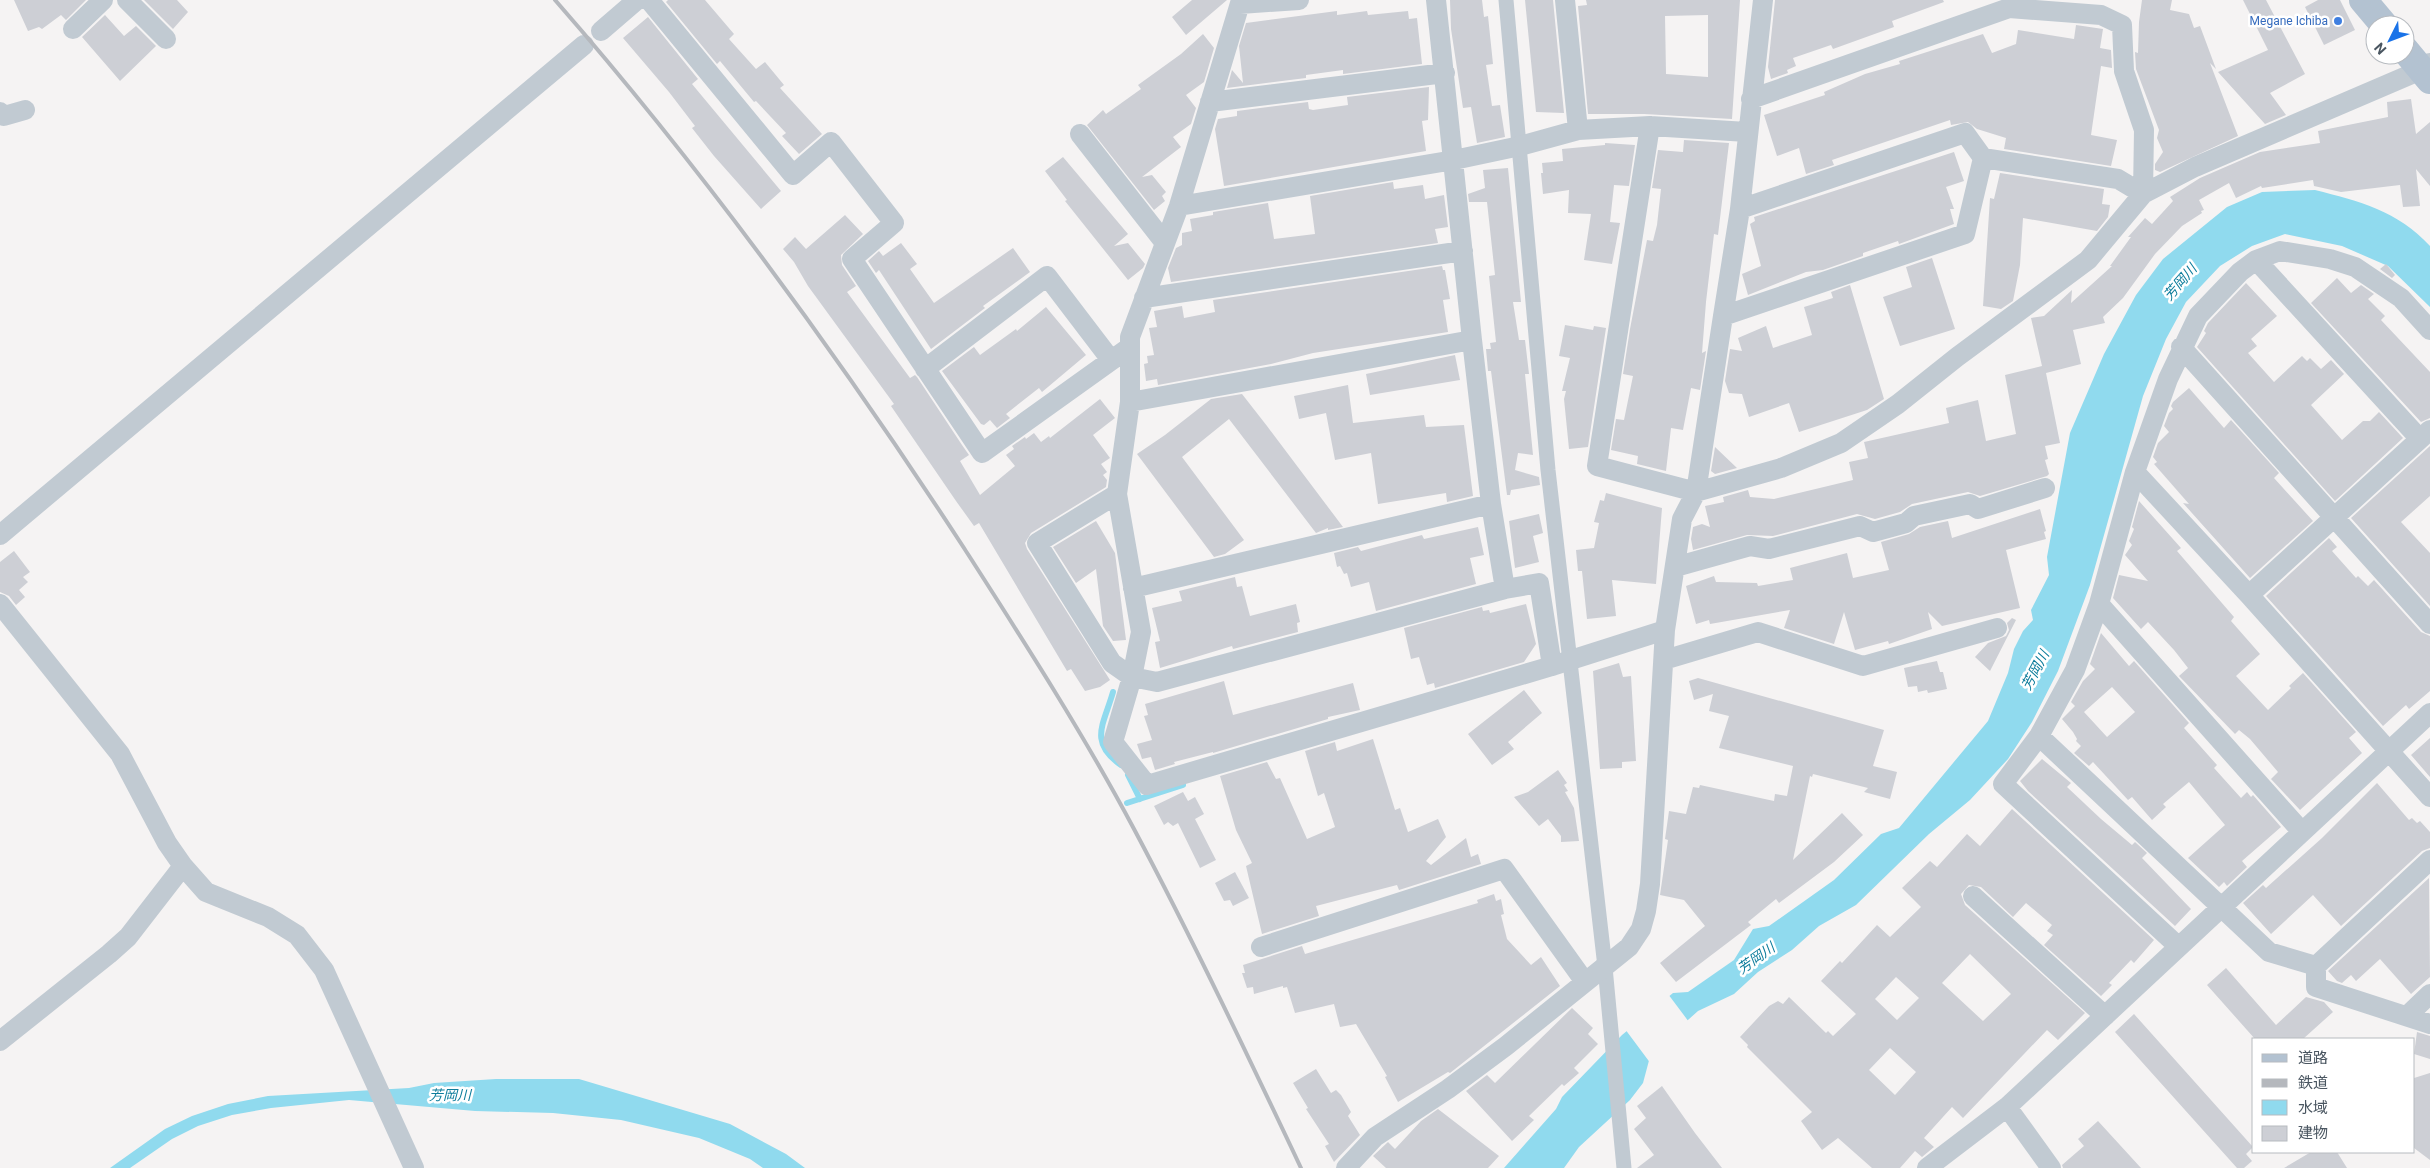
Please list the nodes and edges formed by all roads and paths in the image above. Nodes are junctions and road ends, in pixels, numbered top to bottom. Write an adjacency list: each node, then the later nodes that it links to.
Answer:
1 (103, 0): 13 (street)
2 (127, 0): 15 (street)
3 (637, 0): 14 (street)
4 (649, 0): 43 (street)
5 (1299, 0): 11 (street)
6 (1436, 0): 18 (street)
7 (1506, 0): 27 (street)
8 (1566, 0): 24 (street)
9 (1763, 0): 19 (street)
10 (2363, 0): 12 (main road)
11 (1241, 2): 20 (street)
12 (2376, 15)
13 (73, 29)
14 (600, 31)
15 (166, 39)
16 (584, 45): 52 (street)
17 (2422, 66): 30 (street)
18 (1445, 73): 20 (street); 29 (street)
19 (1751, 99): 25 (street); 30 (street)
20 (1210, 102): 31 (street)
21 (25, 110): 22 (street)
22 (0, 112)
23 (1650, 126): 24 (street); 25 (street); 48 (street)
24 (1578, 130): 27 (street)
25 (1747, 132): 32 (street)
26 (1080, 134): 33 (street)
27 (1520, 146): 29 (street); 63 (street)
28 (1982, 158): 30 (street); 32 (street); 37 (street)
29 (1454, 160): 31 (street); 34 (street)
30 (2143, 194): 48 (street)
31 (1179, 206): 33 (street)
32 (1740, 209): 37 (street)
33 (1165, 243): 36 (street)
34 (1463, 251): 36 (street); 39 (street)
35 (2256, 260): 38 (street); 41 (street); 45 (street)
36 (1144, 298): 40 (street)
37 (1723, 316): 48 (street)
38 (2430, 330)
39 (1472, 340): 44 (street); 50 (street)
40 (1130, 346): 42 (street); 44 (street)
41 (2181, 347): 46 (street); 51 (street)
42 (1111, 360): 43 (street); 43 (street)
43 (926, 369)
44 (1130, 402): 49 (street)
45 (2425, 435): 51 (street)
46 (2135, 472): 56 (street); 58 (street)
47 (2045, 488): 53 (street)
48 (1696, 492): 53 (street)
49 (1117, 494): 54 (street); 64 (street)
50 (1491, 504): 54 (street); 55 (street)
51 (2335, 518): 56 (street); 59 (street)
52 (0, 535)
53 (1675, 567): 61 (street)
54 (1133, 588): 64 (street)
55 (1505, 589): 63 (street); 64 (street)
56 (2249, 595): 67 (street)
57 (0, 604): 71 (street)
58 (2099, 604): 66 (street); 69 (street)
59 (2430, 624)
60 (1998, 628): 62 (street)
61 (1665, 630): 62 (street); 63 (street)
62 (1664, 660): 77 (street)
63 (1561, 663): 64 (street); 77 (street)
64 (1132, 678)
65 (2430, 713): 67 (street)
66 (2038, 736): 73 (street); 75 (street)
67 (2389, 752): 68 (street); 69 (street)
68 (2430, 797)
69 (2302, 832): 73 (street)
70 (2430, 860): 76 (street)
71 (182, 866): 83 (street); 85 (street)
72 (1973, 896): 80 (street)
73 (2221, 908): 75 (street); 76 (street)
74 (1261, 947): 78 (street)
75 (2179, 947): 80 (street)
76 (2316, 966): 81 (street)
77 (1604, 967): 78 (street); 87 (street)
78 (1585, 982): 86 (street)
79 (2430, 994): 81 (street)
80 (2105, 1016): 84 (street)
81 (2407, 1016): 82 (street)
82 (2430, 1024)
83 (0, 1041)
84 (2007, 1107): 88 (street); 89 (street)
85 (414, 1168)
86 (1346, 1168)
87 (1624, 1168)
88 (1927, 1168)
89 (2052, 1168)

